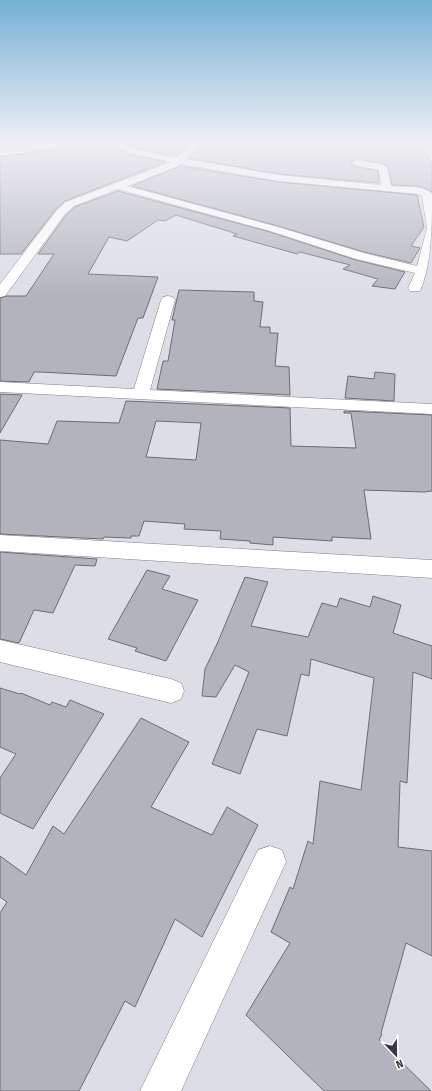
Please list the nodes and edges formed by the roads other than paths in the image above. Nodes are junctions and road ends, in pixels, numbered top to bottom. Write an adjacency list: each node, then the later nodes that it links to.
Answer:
1 (429, 194): 4 (street)
2 (94, 195): 8 (street)
3 (150, 195): 6 (street)
4 (432, 228): 5 (street)
5 (429, 258): 6 (street)
6 (422, 271): 7 (street)
7 (415, 288)
8 (0, 293)
9 (168, 300): 11 (street)
10 (0, 387): 11 (street)
11 (141, 393): 12 (street)
12 (432, 409)
13 (0, 543): 14 (street)
14 (432, 569)
15 (0, 651): 16 (street)
16 (171, 691)
17 (270, 862): 18 (street)
18 (160, 1091)

